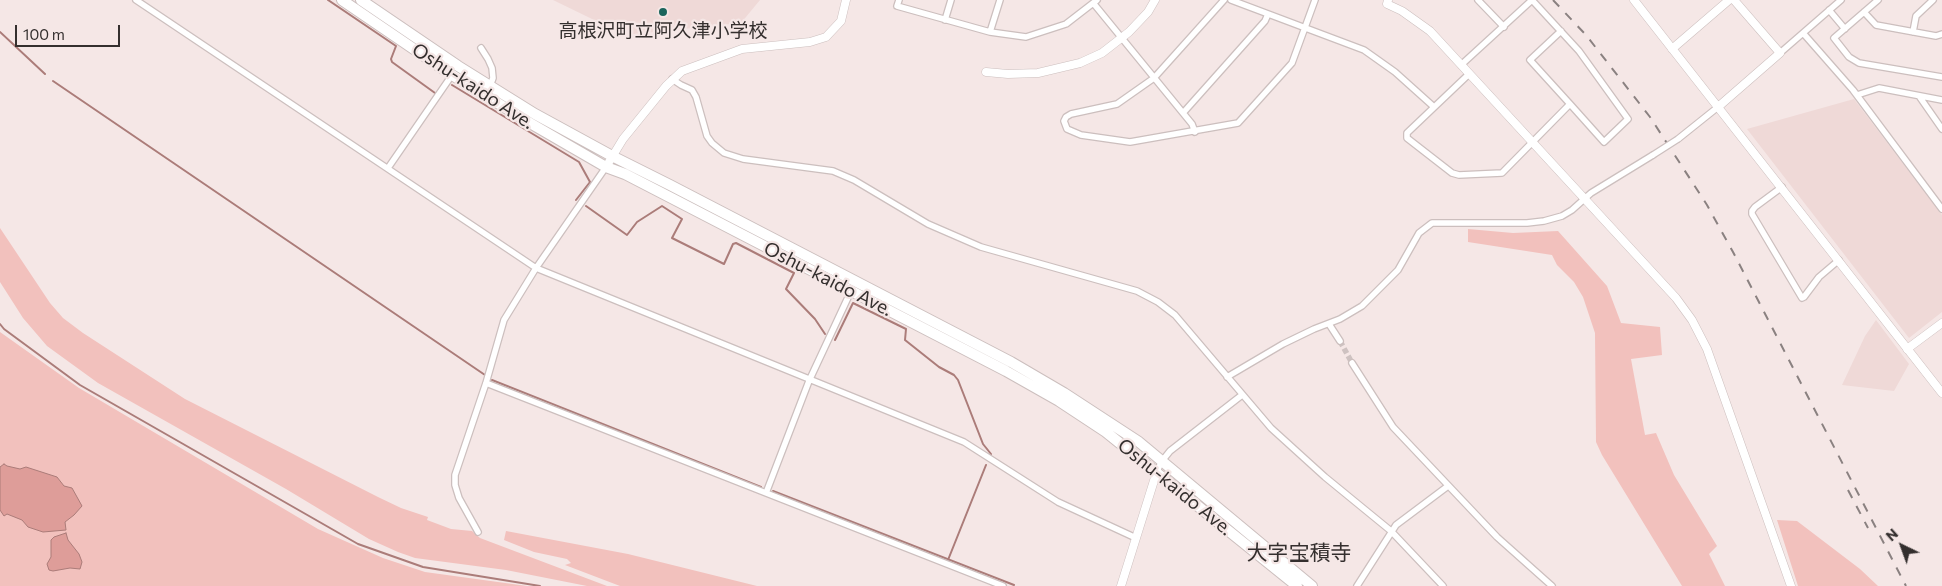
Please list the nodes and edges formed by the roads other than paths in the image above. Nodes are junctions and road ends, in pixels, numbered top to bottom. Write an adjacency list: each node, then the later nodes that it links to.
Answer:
1 (136, 0): 59 (street)
2 (342, 0): 41 (highway, Oshu-kaido Ave.)
3 (361, 0): 46 (highway, Oshu-kaido Ave.)
4 (846, 0): 45 (street)
5 (899, 0): 26 (street)
6 (951, 0): 26 (street)
7 (1000, 0): 31 (street)
8 (1155, 0): 35 (street)
9 (1224, 0): 44 (street)
10 (1231, 0): 25 (street)
11 (1315, 0): 28 (street)
12 (1378, 0): 22 (street)
13 (1478, 0): 27 (street)
14 (1532, 0): 27 (street); 30 (street)
15 (1634, 0): 37 (street)
16 (1729, 0): 37 (street)
17 (1734, 0): 38 (street)
18 (1841, 0): 23 (street)
19 (1878, 0): 24 (street)
20 (1933, 0): 32 (street)
21 (1096, 2): 31 (street); 35 (street)
22 (1388, 2): 39 (street)
23 (1829, 10): 29 (street); 33 (street)
24 (1864, 12): 29 (street); 32 (street)
25 (1268, 14): 28 (street); 53 (street)
26 (945, 20): 31 (street)
27 (1504, 27): 39 (street)
28 (1305, 28): 51 (street); 55 (street)
29 (1845, 29): 43 (street)
30 (1561, 31): 50 (street); 50 (street)
31 (990, 32)
32 (1914, 32): 34 (street)
33 (1803, 33): 38 (street); 47 (street)
34 (1942, 34)
35 (1122, 38): 40 (street); 44 (street)
36 (481, 48): 46 (street)
37 (1672, 48): 52 (street)
38 (1780, 53): 52 (street)
39 (1461, 65): 42 (street)
40 (986, 72)
41 (452, 74): 58 (highway, Oshu-kaido Ave.); 59 (street)
42 (1469, 74): 51 (street); 56 (street)
43 (1942, 77)
44 (1154, 78): 53 (street); 55 (street)
45 (672, 79): 57 (street); 71 (street)
46 (490, 86): 57 (highway, Oshu-kaido Ave.)
47 (1857, 95): 48 (street); 62 (street)
48 (1919, 96): 49 (street); 54 (street)
49 (1942, 100)
50 (1570, 104): 56 (street)
51 (1434, 107): 56 (street)
52 (1718, 107): 60 (street); 61 (street, bridge)
53 (1183, 113): 55 (street)
54 (1942, 130)
55 (1195, 132)
56 (1533, 142): 61 (street)
57 (612, 156): 58 (street); 76 (highway, Oshu-kaido Ave.)
58 (606, 167): 64 (street); 65 (highway, Oshu-kaido Ave.)
59 (388, 168): 64 (street)
60 (1782, 187): 63 (street); 63 (street)
61 (1584, 198): 67 (street); 90 (street)
62 (1942, 209)
63 (1839, 260): 69 (street)
64 (536, 268): 72 (street); 73 (street)
65 (851, 291): 72 (street); 77 (highway, Oshu-kaido Ave.)
66 (1942, 322): 69 (street)
67 (1329, 324): 68 (street); 71 (street)
68 (1340, 340)
69 (1908, 349): 74 (street)
70 (1352, 363): 78 (street)
71 (1227, 377): 75 (street)
72 (809, 381): 79 (street); 82 (street)
73 (486, 383): 79 (street); 81 (street)
74 (1942, 393)
75 (1242, 395): 76 (street); 80 (street)
76 (1162, 460): 77 (street); 86 (highway, Oshu-kaido Ave.)
77 (1157, 471): 82 (street); 85 (highway, Oshu-kaido Ave.)
78 (1448, 486): 80 (street); 89 (street)
79 (766, 493): 83 (street)
80 (1391, 531): 87 (street); 88 (street)
81 (478, 532)
82 (1136, 538): 84 (street)
83 (1003, 586)
84 (1122, 586)
85 (1297, 586)
86 (1312, 586)
87 (1357, 586)
88 (1443, 586)
89 (1552, 586)
90 (1791, 586)

